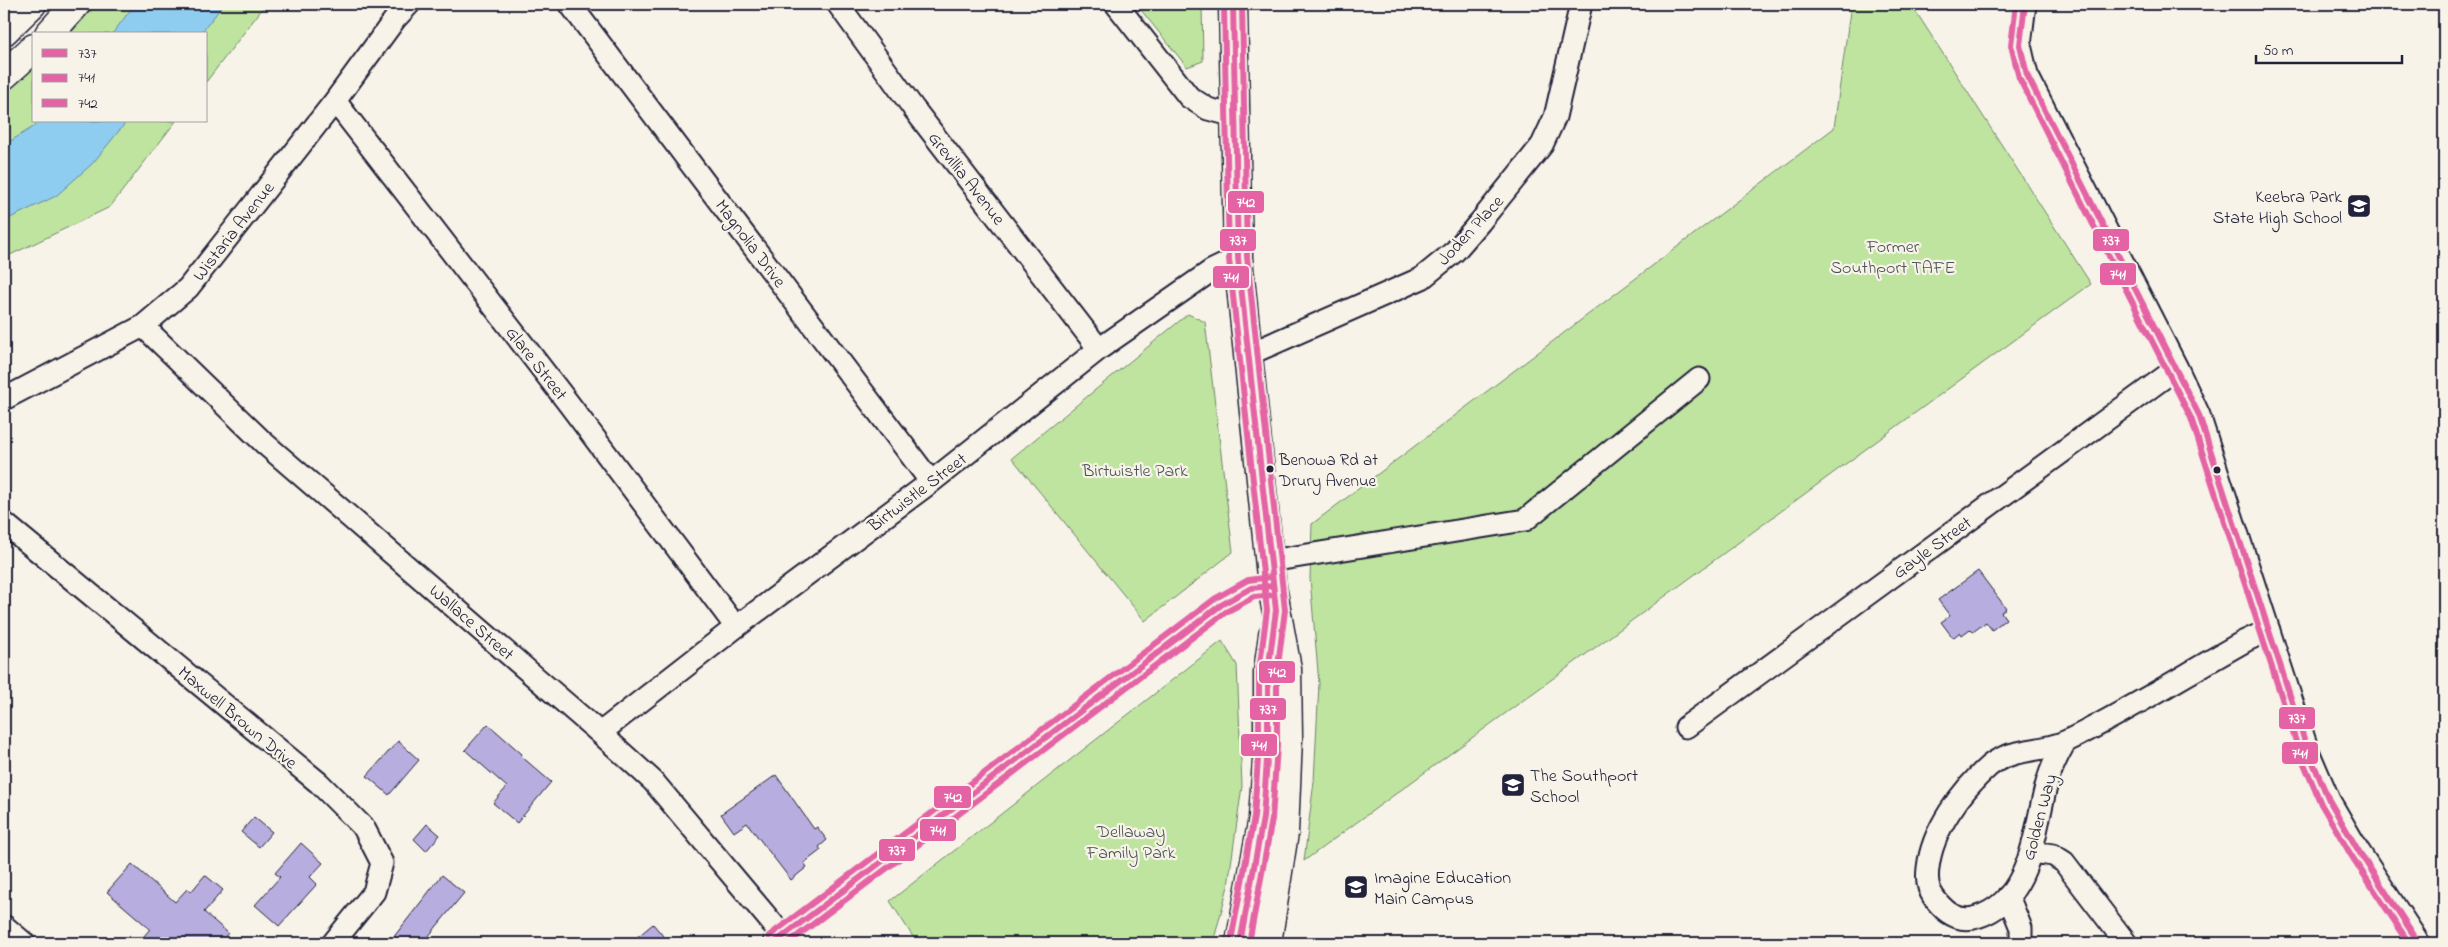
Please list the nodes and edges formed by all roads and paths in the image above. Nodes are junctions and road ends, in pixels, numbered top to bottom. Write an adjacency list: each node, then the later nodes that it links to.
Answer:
1 (23, 4): 10 (main road)
2 (76, 4): 11 (main road)
3 (409, 4): 12 (street, Wistaria Avenue)
4 (570, 4): 21 (street, Magnolia Drive)
5 (838, 4): 16 (street, Grevillia Avenue)
6 (1116, 4): 13 (street)
7 (1233, 4): 13 (main road)
8 (1582, 4): 17 (street, Joden Place)
9 (2025, 4): 18 (street)
10 (4, 31)
11 (51, 32)
12 (335, 101): 15 (street, Wistaria Avenue); 24 (street, Glare Street)
13 (1235, 116): 14 (main road)
14 (1238, 258): 16 (street, Birtwistle Street); 17 (main road)
15 (142, 326): 20 (street, Wistaria Avenue); 27 (street, Wallace Street)
16 (1099, 349): 21 (street, Birtwistle Street)
17 (1247, 355): 23 (main road)
18 (2177, 368): 25 (street); 26 (street, Gayle Street)
19 (1699, 379): 23 (street)
20 (4, 399)
21 (931, 482): 24 (street, Birtwistle Street)
22 (4, 523): 34 (street, Maxwell Brown Drive)
23 (1273, 586): 32 (street); 35 (main road); 36 (main road)
24 (736, 627): 27 (street, Birtwistle Street)
25 (2268, 630): 28 (street, Golden Way); 39 (street)
26 (1686, 727)
27 (600, 733): 32 (street, Wallace Street)
28 (2065, 742): 29 (street, Golden Way); 30 (street, Golden Way)
29 (2032, 852): 30 (street, Golden Way); 38 (street)
30 (2008, 896): 37 (street)
31 (4, 926): 33 (street)
32 (778, 940)
33 (24, 943)
34 (333, 943)
35 (1240, 943)
36 (1268, 943)
37 (2021, 943)
38 (2126, 943)
39 (2418, 943)

